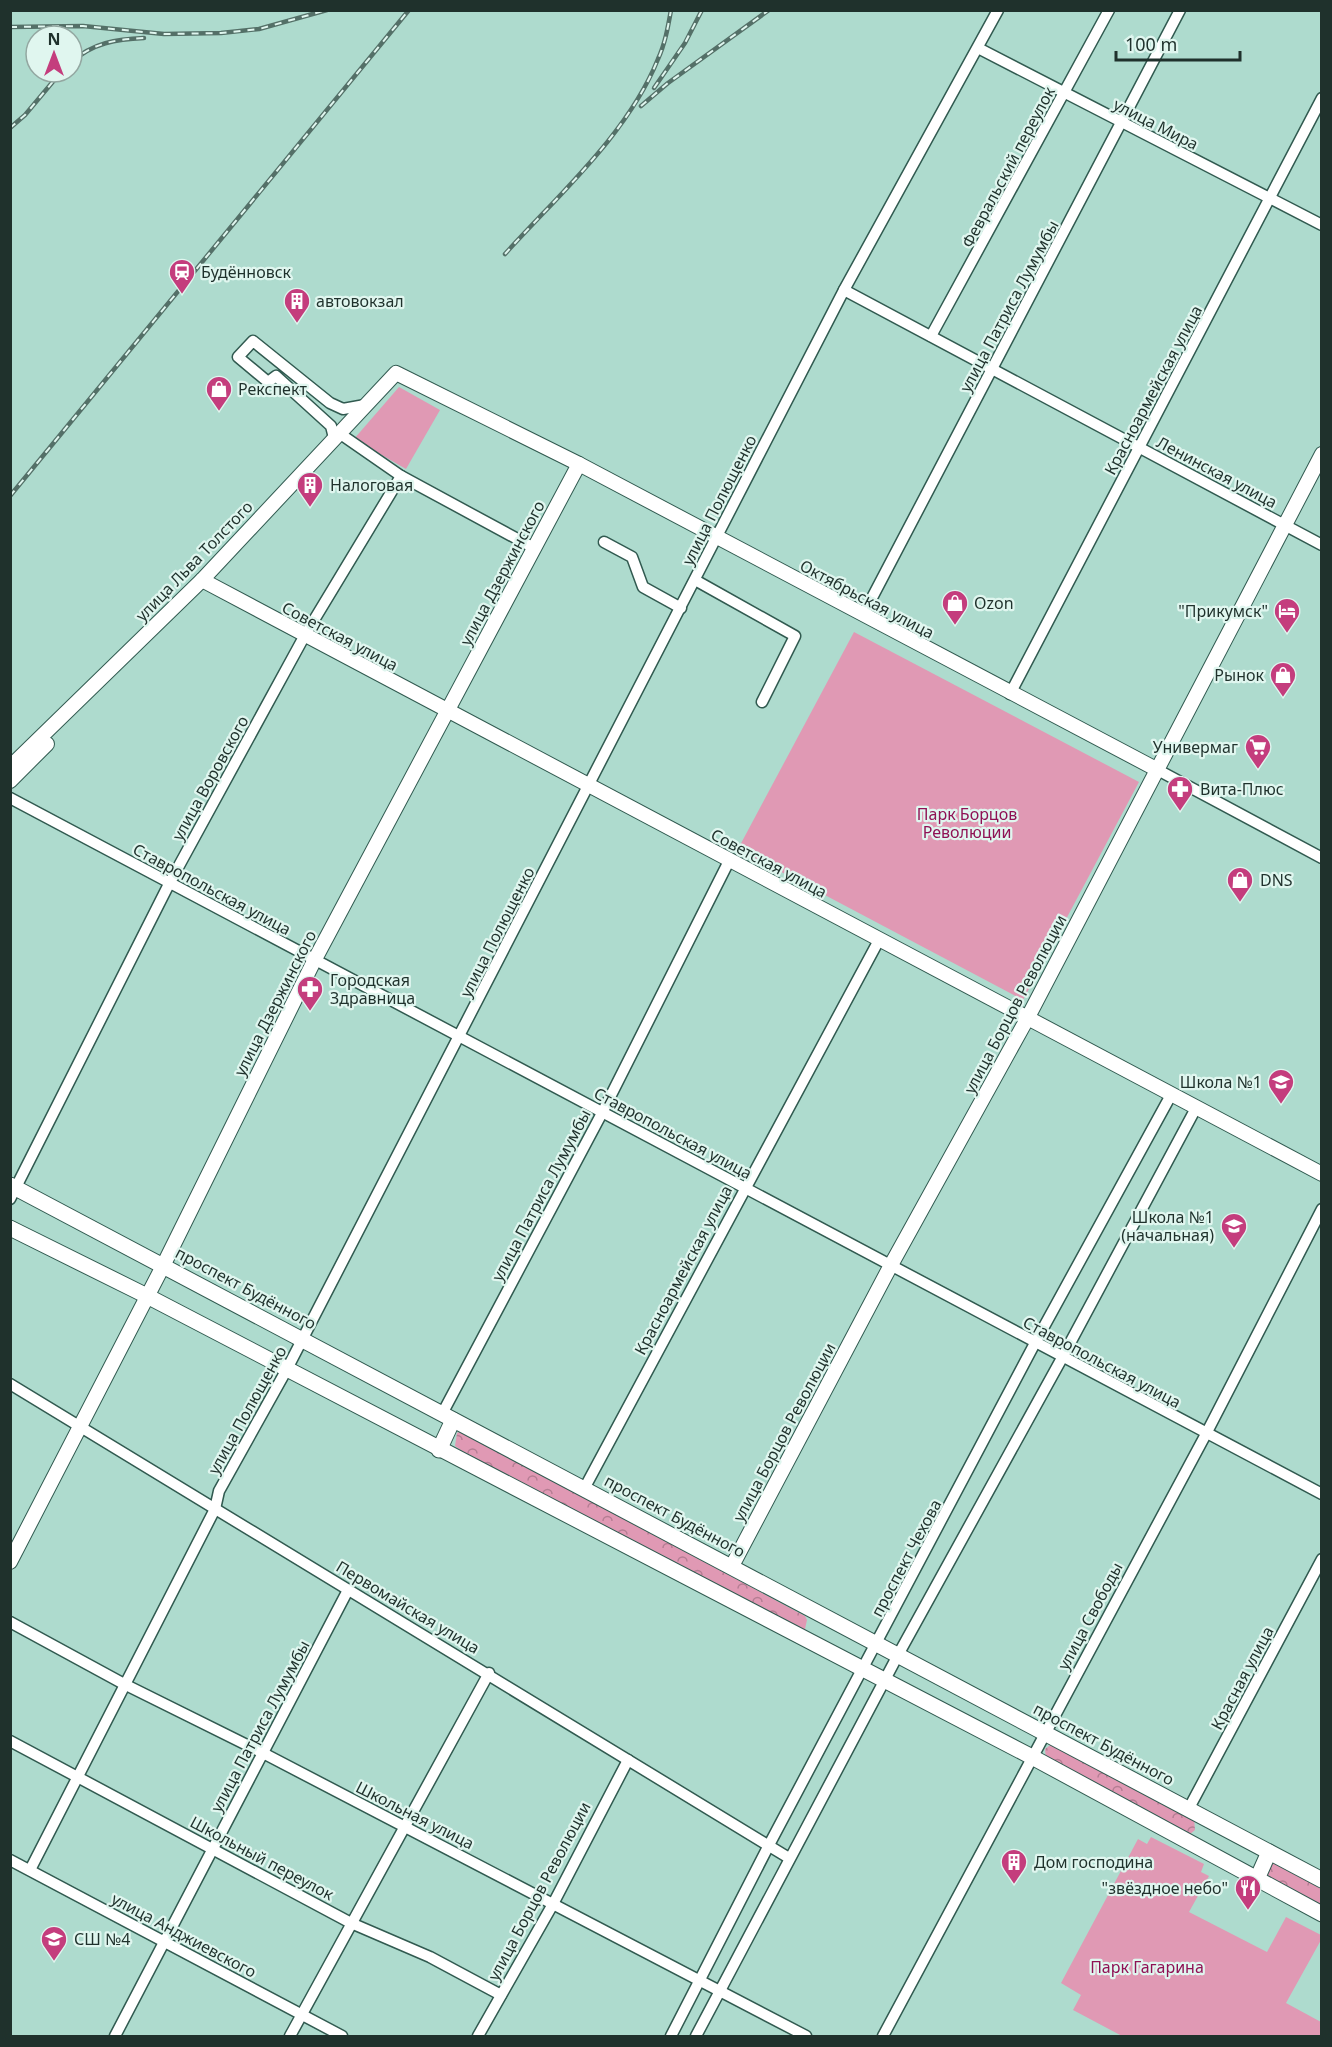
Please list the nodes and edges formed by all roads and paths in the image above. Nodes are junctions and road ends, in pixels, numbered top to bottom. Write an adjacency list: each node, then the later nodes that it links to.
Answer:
1 (998, 10): 4 (street, улица Полющенко)
2 (1109, 10): 5 (street, Февральский переулок)
3 (1180, 10): 7 (street, улица Патриса Лумумбы)
4 (978, 48): 5 (street, улица Мира); 10 (street, улица Полющенко)
5 (1065, 94): 7 (street, улица Мира); 11 (street, Февральский переулок)
6 (1322, 98): 8 (street, Красноармейская улица)
7 (1121, 123): 8 (street, улица Мира); 12 (street, улица Патриса Лумумбы)
8 (1270, 198): 9 (street, улица Мира); 16 (street, Красноармейская улица)
9 (1322, 225)
10 (844, 290): 11 (street, Ленинская улица); 21 (street, улица Полющенко)
11 (931, 336): 12 (street, Ленинская улица)
12 (992, 370): 16 (street, Ленинская улица); 28 (street, улица Патриса Лумумбы)
13 (396, 373): 14 (street, улица Льва Толстого); 18 (street, Октябрьская улица)
14 (365, 405): 15 (street, улица Льва Толстого); 15 (street)
15 (337, 435): 19 (street); 26 (street, улица Льва Толстого)
16 (1140, 448): 20 (street, Ленинская улица); 30 (street, Красноармейская улица)
17 (1322, 454): 20 (street, улица Борцов Революции)
18 (579, 464): 21 (street, Октябрьская улица); 24 (street, улица Дзержинского)
19 (401, 476): 24 (street); 29 (street, улица Воровского)
20 (1284, 525): 23 (street, Ленинская улица); 34 (street, улица Борцов Революции)
21 (716, 537): 25 (street, улица Полющенко); 28 (street, Октябрьская улица)
22 (604, 542): 27 (street)
23 (1322, 544)
24 (534, 548): 32 (street, улица Дзержинского)
25 (695, 580): 27 (street, улица Полющенко); 31 (street)
26 (204, 581): 29 (street, Советская улица); 33 (street, улица Льва Толстого); 35 (street, улица Льва Толстого)
27 (681, 608): 36 (street, улица Полющенко)
28 (863, 615): 30 (street, Октябрьская улица)
29 (305, 635): 32 (street, Советская улица); 40 (street, улица Воровского)
30 (1010, 694): 34 (street, Октябрьская улица)
31 (762, 702)
32 (446, 711): 36 (street, Советская улица); 42 (street, улица Дзержинского)
33 (10, 767)
34 (1156, 770): 38 (street, Октябрьская улица); 43 (street, улица Борцов Революции)
35 (10, 781)
36 (589, 786): 39 (street, Советская улица); 44 (street, улица Полющенко)
37 (10, 798): 40 (street, Ставропольская улица)
38 (1322, 858)
39 (729, 861): 41 (street, Советская улица); 47 (street, улица Патриса Лумумбы)
40 (169, 884): 42 (street, Ставропольская улица); 50 (street, улица Воровского)
41 (879, 940): 43 (street, Советская улица); 49 (street, Красноармейская улица)
42 (314, 961): 44 (street, Ставропольская улица); 53 (street, улица Дзержинского)
43 (1027, 1019): 45 (street, Советская улица); 54 (street, улица Борцов Революции)
44 (459, 1038): 47 (street, Ставропольская улица); 56 (street, улица Полющенко)
45 (1171, 1095): 46 (street, Советская улица); 57 (street, проспект Чехова)
46 (1196, 1108): 48 (street, Советская улица); 58 (street)
47 (602, 1113): 49 (street, Ставропольская улица); 61 (street, улица Патриса Лумумбы)
48 (1322, 1174)
49 (744, 1188): 54 (street, Ставропольская улица); 65 (street, Красноармейская улица)
50 (12, 1191): 53 (main road, проспект Будённого)
51 (1322, 1209): 63 (street, улица Свободы)
52 (10, 1228): 55 (main road)
53 (164, 1264): 55 (street, улица Дзержинского); 56 (main road, проспект Будённого)
54 (891, 1265): 57 (street, Ставропольская улица); 70 (street, улица Борцов Революции)
55 (147, 1296): 59 (main road); 62 (street, улица Дзержинского)
56 (302, 1339): 59 (street, улица Полющенко); 61 (main road, проспект Будённого)
57 (1035, 1343): 58 (street, Ставропольская улица); 73 (street, проспект Чехова)
58 (1062, 1358): 63 (street, Ставропольская улица); 74 (street)
59 (287, 1369): 64 (main road); 67 (street, улица Полющенко)
60 (10, 1384): 62 (street, Первомайская улица)
61 (448, 1417): 64 (main road); 65 (main road, проспект Будённого)
62 (80, 1426): 67 (street, Первомайская улица); 69 (street, улица Дзержинского)
63 (1206, 1434): 66 (street, Ставропольская улица); 79 (street, улица Свободы)
64 (439, 1450): 75 (main road)
65 (584, 1489): 70 (main road, проспект Будённого)
66 (1322, 1494)
67 (215, 1509): 71 (street, Первомайская улица); 78 (street, улица Полющенко)
68 (1322, 1559): 85 (street, Красная улица)
69 (10, 1562)
70 (732, 1566): 73 (main road, проспект Будённого)
71 (348, 1590): 76 (street, Первомайская улица); 81 (street, улица Патриса Лумумбы)
72 (10, 1623): 78 (street, Школьная улица)
73 (877, 1644): 74 (main road, проспект Будённого); 75 (street, проспект Чехова)
74 (898, 1655): 77 (street); 79 (main road, проспект Будённого)
75 (864, 1670): 77 (main road); 87 (street, проспект Чехова)
76 (489, 1673): 83 (street, Первомайская улица); 86 (street)
77 (885, 1681): 82 (main road); 90 (street)
78 (124, 1684): 81 (street, Школьная улица); 84 (street, улица Полющенко)
79 (1044, 1733): 82 (street, улица Свободы); 85 (main road, проспект Будённого)
80 (10, 1741): 84 (street, Школьный переулок)
81 (262, 1753): 86 (street, Школьная улица); 88 (street, улица Патриса Лумумбы)
82 (1032, 1757): 93 (main road); 110 (street, улица Свободы)
83 (628, 1760): 87 (street, Первомайская улица); 95 (street, улица Борцов Революции)
84 (77, 1776): 88 (street, Школьный переулок); 92 (street, улица Полющенко)
85 (1188, 1810): 89 (main road, проспект Будённого)
86 (404, 1826): 95 (street, Школьная улица); 97 (street)
87 (769, 1845): 90 (street, Первомайская улица); 99 (street, проспект Чехова)
88 (212, 1848): 97 (street, Школьный переулок); 98 (street, улица Патриса Лумумбы)
89 (1269, 1852): 93 (main road); 94 (main road, проспект Будённого)
90 (789, 1858): 100 (street)
91 (10, 1860): 92 (street, улица Анджиевского)
92 (30, 1870): 98 (street, улица Анджиевского)
93 (1257, 1879): 96 (main road)
94 (1322, 1880)
95 (553, 1904): 99 (street, Школьная улица); 101 (street, улица Борцов Революции)
96 (1322, 1914)
97 (351, 1923): 101 (street, Школьный переулок); 102 (street)
98 (164, 1940): 102 (street, улица Анджиевского); 103 (street, улица Патриса Лумумбы)
99 (699, 1980): 100 (street, Школьная улица); 107 (street, проспект Чехова)
100 (720, 1992): 108 (street); 109 (street, Школьная улица)
101 (501, 1995): 106 (street, улица Борцов Революции)
102 (300, 2015): 104 (street); 105 (street, улица Анджиевского)
103 (115, 2037)
104 (290, 2037)
105 (342, 2037)
106 (478, 2037)
107 (671, 2037)
108 (696, 2037)
109 (806, 2037)
110 (883, 2037)

